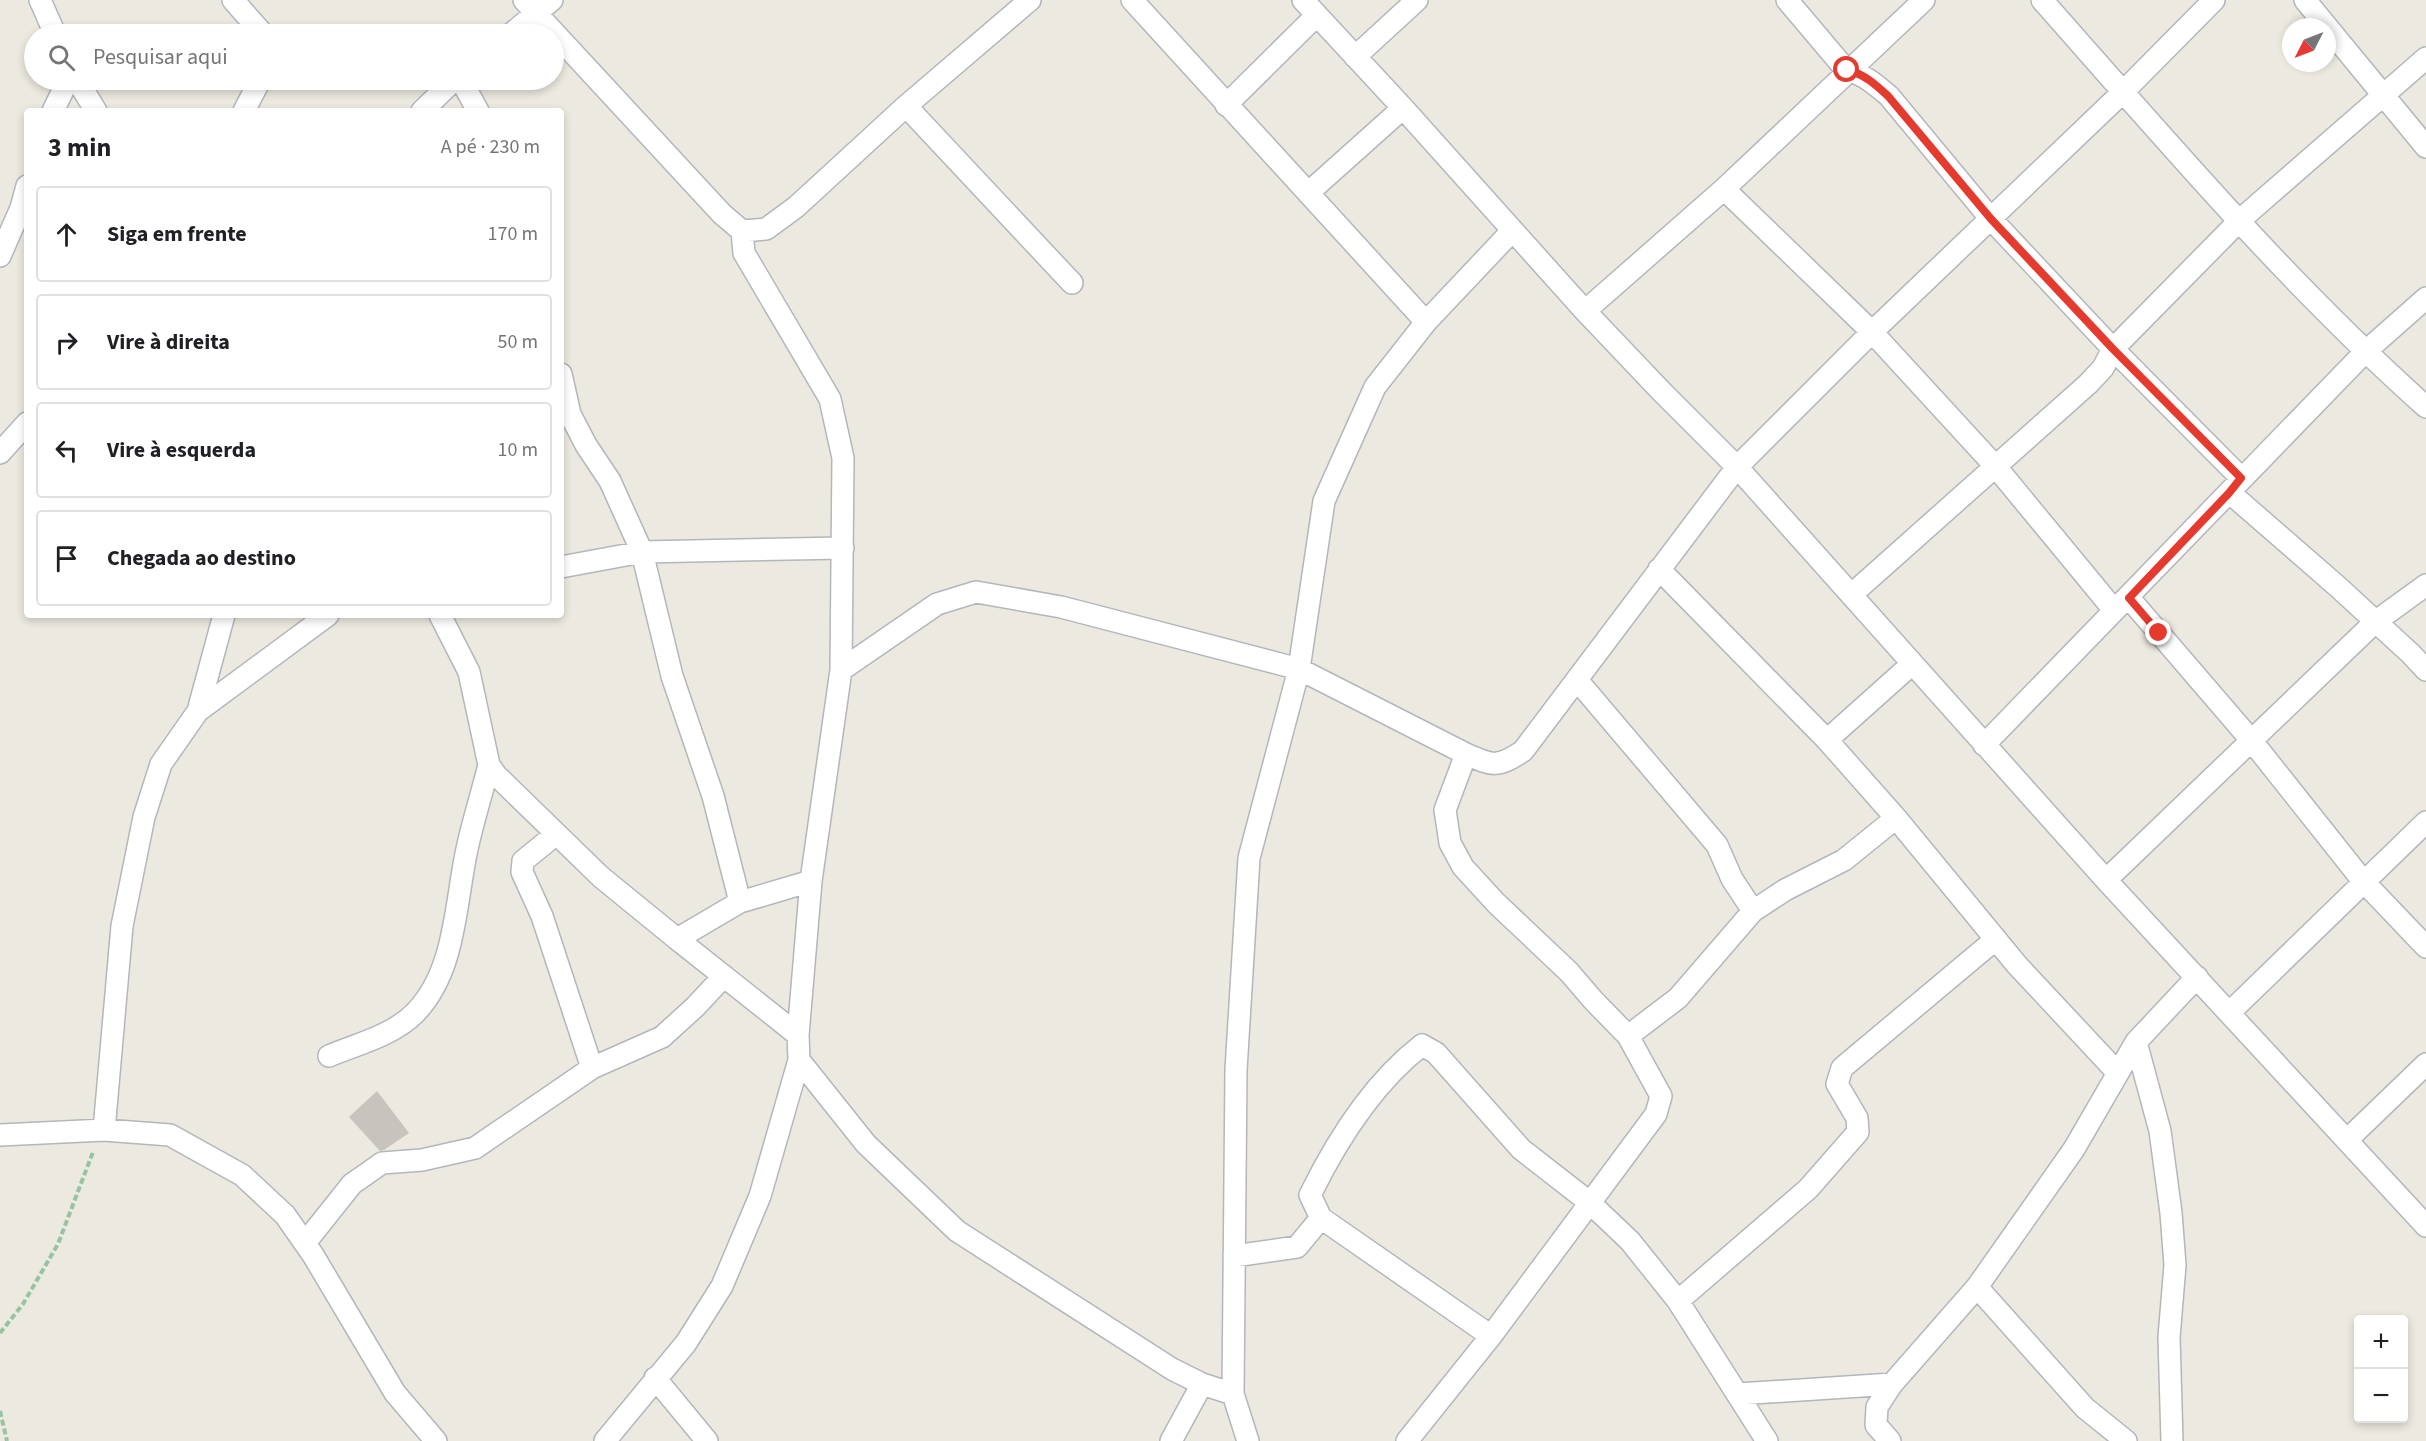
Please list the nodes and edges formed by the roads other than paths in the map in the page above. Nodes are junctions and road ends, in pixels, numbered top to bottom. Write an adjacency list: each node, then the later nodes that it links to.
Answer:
1 (40, 0): 13 (street)
2 (233, 0): 14 (street)
3 (1030, 0): 29 (street)
4 (1132, 0): 28 (street)
5 (1417, 0): 18 (street)
6 (1787, 0): 20 (street)
7 (1924, 0): 20 (street)
8 (2042, 0): 26 (street)
9 (2214, 0): 26 (street)
10 (2305, 0): 27 (street)
11 (537, 5): 15 (street); 16 (street)
12 (1310, 7): 18 (street); 28 (street)
13 (51, 24)
14 (254, 24)
15 (520, 24)
16 (554, 24)
17 (564, 36): 42 (street)
18 (1355, 57): 35 (street)
19 (2426, 58): 27 (street)
20 (1847, 70): 37 (street); 40 (street)
21 (63, 90): 30 (street)
22 (83, 90): 31 (street)
23 (257, 90): 32 (street)
24 (444, 90): 33 (street)
25 (466, 90): 34 (street)
26 (2123, 92): 40 (street); 41 (street)
27 (2384, 96): 36 (street); 41 (street)
28 (1226, 105): 38 (street)
29 (906, 106): 42 (street); 45 (street)
30 (54, 108)
31 (94, 108)
32 (250, 108)
33 (425, 108)
34 (475, 108)
35 (1403, 108): 38 (street); 43 (street)
36 (2426, 147)
37 (1724, 189): 47 (street); 49 (street)
38 (1308, 193): 48 (street)
39 (24, 197): 44 (street)
40 (1991, 219): 49 (street); 50 (street)
41 (2240, 220): 50 (street); 51 (street)
42 (742, 231): 59 (street)
43 (1512, 231): 47 (street); 48 (street)
44 (0, 256)
45 (1072, 283)
46 (2426, 298): 51 (street)
47 (1585, 311): 56 (street)
48 (1426, 322): 71 (street)
49 (1872, 332): 56 (street); 57 (street)
50 (2113, 349): 57 (street); 58 (street)
51 (2365, 352): 53 (street); 58 (street)
52 (564, 387): 60 (street)
53 (2426, 407)
54 (24, 428): 55 (street)
55 (12, 448)
56 (1737, 467): 62 (street); 64 (street)
57 (1996, 467): 64 (street); 65 (street)
58 (2235, 486): 65 (street); 69 (street)
59 (843, 548): 60 (street); 72 (street)
60 (642, 552): 61 (street); 87 (street)
61 (564, 566)
62 (1659, 569): 74 (street); 76 (street)
63 (2426, 585): 69 (street)
64 (1851, 595): 70 (street)
65 (2121, 604): 77 (street); 78 (street)
66 (223, 618): 75 (street)
67 (324, 618): 75 (street)
68 (442, 618): 80 (street)
69 (2375, 622): 73 (street); 77 (street)
70 (1912, 664): 76 (street); 78 (street)
71 (1299, 669): 72 (street); 79 (street); 110 (street)
72 (842, 670): 84 (street)
73 (2426, 670)
74 (1576, 680): 79 (street); 88 (street)
75 (198, 711): 103 (street)
76 (1827, 740): 81 (street)
77 (2251, 740): 85 (street); 86 (street)
78 (1984, 745): 85 (street)
79 (1466, 754): 96 (street)
80 (489, 765): 83 (street); 98 (street)
81 (1896, 818): 88 (street); 90 (street)
82 (2426, 822): 86 (street)
83 (555, 835): 89 (street); 101 (street)
84 (811, 880): 87 (street); 95 (street)
85 (2106, 880): 93 (street)
86 (2363, 881): 91 (street); 94 (street)
87 (740, 902): 89 (street)
88 (1753, 911): 96 (street)
89 (676, 939): 92 (street)
90 (1996, 939): 102 (street); 112 (street)
91 (2426, 947)
92 (724, 976): 95 (street); 101 (street)
93 (2197, 977): 94 (street); 97 (street)
94 (2230, 1012): 105 (street)
95 (798, 1035): 99 (street)
96 (1628, 1036): 106 (street)
97 (2136, 1042): 102 (street); 128 (street)
98 (329, 1056)
99 (799, 1060): 114 (street); 115 (street)
100 (2426, 1064): 105 (street)
101 (592, 1068): 109 (street)
102 (2117, 1072): 111 (street)
103 (104, 1130): 104 (street); 109 (street)
104 (0, 1136)
105 (2347, 1140): 108 (street)
106 (1589, 1202): 107 (street); 112 (street); 113 (street)
107 (1321, 1218): 110 (street); 113 (street)
108 (2426, 1226)
109 (305, 1243): 119 (street)
110 (1234, 1256): 117 (street)
111 (1977, 1287): 116 (street); 127 (street)
112 (1678, 1301): 118 (street)
113 (1491, 1336): 124 (street)
114 (655, 1378): 120 (street); 121 (street)
115 (1202, 1384): 117 (street); 122 (street)
116 (1892, 1384): 118 (street); 126 (street)
117 (1233, 1394): 123 (street)
118 (1738, 1394): 125 (street)
119 (436, 1441)
120 (605, 1441)
121 (707, 1441)
122 (1171, 1441)
123 (1248, 1441)
124 (1407, 1441)
125 (1767, 1441)
126 (1890, 1441)
127 (2126, 1441)
128 (2172, 1441)

